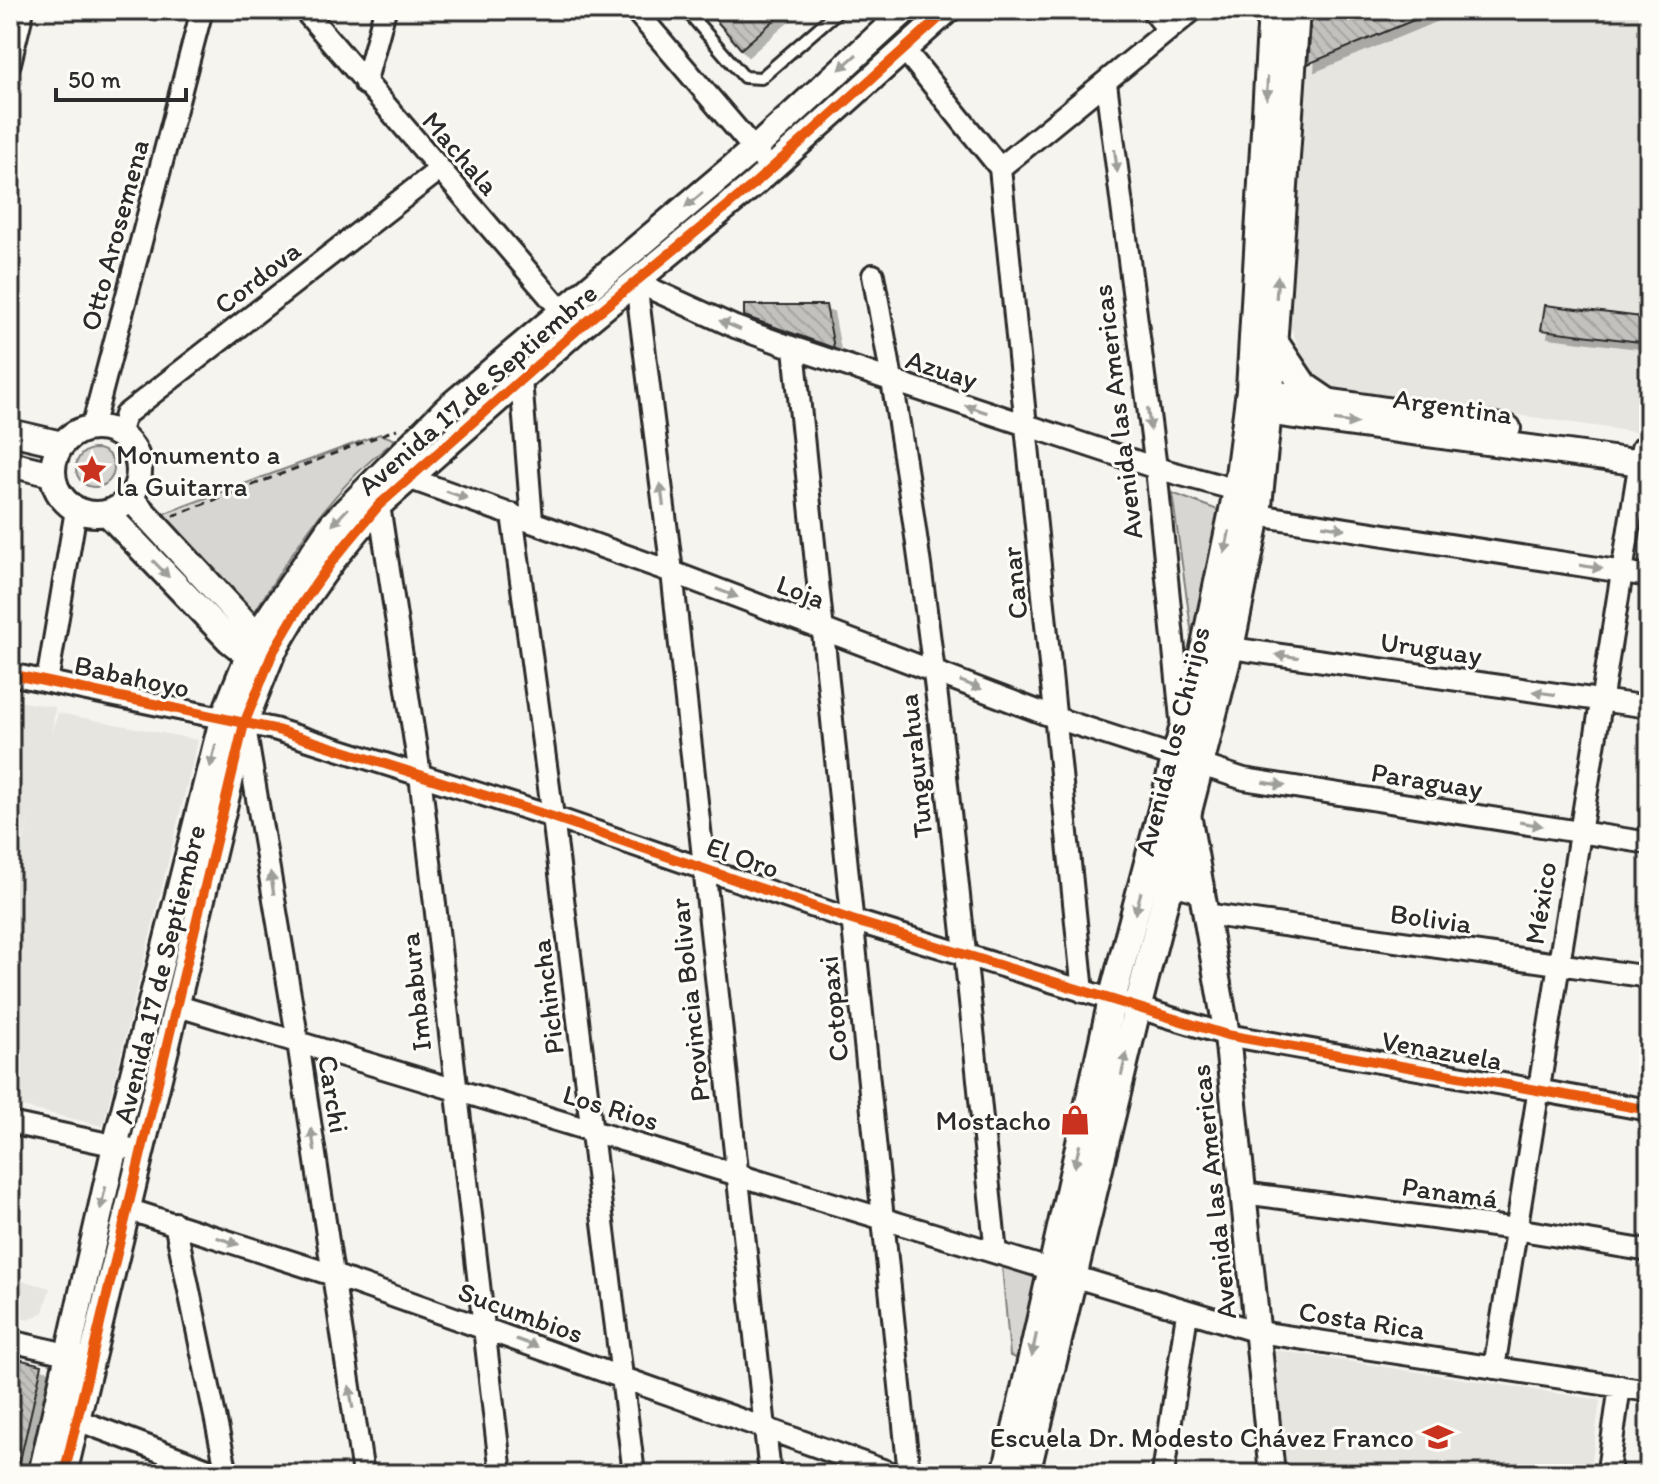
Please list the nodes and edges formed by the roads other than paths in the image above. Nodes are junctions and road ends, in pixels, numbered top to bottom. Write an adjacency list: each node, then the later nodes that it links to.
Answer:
1 (23, 10): 16 (street)
2 (202, 10): 33 (street, Otto Arosemena)
3 (304, 10): 18 (street, Machala)
4 (385, 10): 18 (street)
5 (635, 10): 19 (street)
6 (686, 10): 13 (lane)
7 (906, 10): 19 (street, Avenida 17 de Septiembre, one-way to 19)
8 (948, 10): 15 (street, Avenida 17 de Septiembre)
9 (1152, 10): 14 (street)
10 (1193, 10): 14 (street)
11 (1272, 10): 30 (main road, Avenida los Chirijos, one-way to 30)
12 (1296, 10): 26 (main road, Avenida los Chirijos, one-way to 12)
13 (838, 11)
14 (1168, 29): 17 (street)
15 (904, 49): 20 (street); 21 (street, Avenida 17 de Septiembre)
16 (10, 63)
17 (1106, 83): 20 (street); 40 (street, Avenida las Americas, one-way to 40)
18 (365, 84): 22 (street, Machala)
19 (753, 149): 21 (street); 25 (street, Avenida 17 de Septiembre, one-way to 25)
20 (1000, 168): 32 (street, Canar)
21 (771, 169): 24 (street, Avenida 17 de Septiembre)
22 (439, 170): 25 (street, Machala); 35 (street, Cordova)
23 (873, 275): 29 (street, Tungurahua)
24 (636, 282): 25 (street, Avenida 17 de Septiembre); 27 (street, Azuay, one-way to 24); 50 (street, Provincia Bolivar, one-way to 24)
25 (570, 321): 28 (street, Avenida 17 de Septiembre); 36 (street, Avenida 17 de Septiembre)
26 (1273, 340): 30 (main road, Avenida los Chirijos); 31 (main road)
27 (794, 348): 29 (street, Azuay); 53 (street, Cotopaxi)
28 (521, 379): 42 (street, Avenida 17 de Septiembre); 49 (street)
29 (894, 382): 32 (street, Azuay, one-way to 29); 56 (street, Tungurahua)
30 (1259, 401): 31 (street, Argentina); 38 (street, Argentina, one-way to 38); 44 (main road, Avenida los Chirijos)
31 (1326, 401): 38 (street, Argentina)
32 (1026, 426): 40 (street, Azuay); 61 (street, Canar)
33 (92, 428): 35 (street); 37 (street)
34 (10, 432): 37 (street)
35 (119, 435): 43 (street)
36 (403, 438): 42 (street); 55 (street, Avenida 17 de Septiembre, one-way to 55)
37 (62, 444): 41 (street)
38 (1645, 456): 51 (street, México)
39 (10, 464): 41 (street)
40 (1156, 468): 44 (street, Azuay); 63 (street, Avenida las Americas)
41 (52, 474): 46 (street)
42 (411, 479): 45 (street, Avenida 17 de Septiembre); 48 (street, Loja, one-way to 48)
43 (130, 498): 47 (street); 55 (street)
44 (1251, 500): 51 (street, Azuay, one-way to 51); 54 (main road, Avenida los Chirijos)
45 (379, 505): 55 (street, Avenida 17 de Septiembre); 64 (street, Imbabura)
46 (76, 510): 47 (street); 58 (street)
47 (107, 513): 55 (street, one-way to 55)
48 (512, 514): 49 (street, Loja); 66 (street, Pichincha)
49 (532, 521): 50 (street, Loja)
50 (672, 572): 53 (street, Loja, one-way to 53); 69 (street, Provincia Bolivar)
51 (1621, 572): 52 (street, Azuay); 59 (street, México)
52 (1649, 576)
53 (820, 628): 56 (street, Loja); 72 (street, Cotopaxi)
54 (1218, 646): 59 (street, Uruguay, one-way to 54); 63 (main road, Avenida los Chirijos)
55 (261, 653): 62 (street, Avenida 17 de Septiembre)
56 (933, 671): 61 (street, Loja, one-way to 61); 73 (street, Tungurahua)
57 (10, 674): 58 (street, Babahoyo)
58 (47, 682): 62 (street, Babahoyo)
59 (1601, 701): 60 (street, Uruguay); 67 (street, México)
60 (1649, 707)
61 (1056, 718): 63 (street, Loja); 76 (street, Canar)
62 (233, 722): 64 (street, El Oro); 78 (street, Avenida 17 de Septiembre); 81 (street, Carchi, one-way to 62); 87 (street, Avenida 17 de Septiembre, one-way to 87)
63 (1186, 752): 65 (main road, Avenida los Chirijos); 67 (street, Paraguay, one-way to 67); 77 (main road, Avenida los Chirijos, one-way to 77)
64 (420, 775): 66 (street, El Oro); 82 (street, Imbabura)
65 (1187, 810): 70 (main road, Avenida los Chirijos); 71 (street, Avenida las Americas)
66 (553, 817): 69 (street, El Oro); 86 (street, Pichincha)
67 (1580, 832): 68 (street, Paraguay); 74 (street, México)
68 (1649, 843)
69 (703, 868): 72 (street, El Oro); 89 (street, Provincia Bolivar)
70 (1167, 891): 71 (main road); 79 (main road, Avenida los Chirijos)
71 (1203, 902): 74 (street, Bolivia); 80 (street, Avenida las Americas)
72 (852, 920): 73 (street, El Oro); 92 (street, Cotopaxi)
73 (964, 955): 76 (street, El Oro); 96 (street, Tungurahua)
74 (1559, 964): 75 (street, Bolivia); 83 (street, México)
75 (1649, 977)
76 (1083, 992): 77 (street, El Oro)
77 (1112, 1000): 79 (street, El Oro); 97 (main road, Avenida los Chirijos, one-way to 97)
78 (178, 1006): 81 (street, Los Rios); 88 (street, Avenida 17 de Septiembre)
79 (1137, 1009): 80 (street, El Oro); 97 (main road, Avenida los Chirijos, one-way to 79)
80 (1227, 1035): 83 (street, Venazuela); 90 (street, Avenida las Americas)
81 (298, 1042): 82 (street, Los Rios); 98 (street, Carchi, one-way to 81)
82 (454, 1089): 86 (street, Los Rios); 100 (street, Imbabura)
83 (1538, 1092): 84 (street, Venazuela); 94 (street, México)
84 (1649, 1110)
85 (10, 1123): 87 (street)
86 (591, 1130): 89 (street, Los Rios); 106 (street, Pichincha)
87 (115, 1146): 88 (street); 103 (street, Avenida 17 de Septiembre, one-way to 103)
88 (141, 1151): 91 (street, Avenida 17 de Septiembre)
89 (736, 1174): 92 (street, Los Rios); 110 (street, Provincia Bolivar)
90 (1243, 1193): 94 (street, Panamá); 101 (street, Avenida las Americas)
91 (127, 1209): 93 (street, Sucumbios); 104 (street, Avenida 17 de Septiembre)
92 (883, 1218): 96 (street, Los Rios); 120 (street, Cotopaxi)
93 (175, 1223): 98 (street, Sucumbios, one-way to 98); 114 (street)
94 (1516, 1229): 95 (street, Panamá); 105 (street, México)
95 (1649, 1251)
96 (996, 1253): 97 (street, Los Rios)
97 (1062, 1272): 99 (street, Costa Rica); 121 (main road, Avenida los Chirijos, one-way to 121); 122 (main road, Avenida los Chirijos)
98 (333, 1275): 100 (street, Sucumbios); 115 (street, Carchi, one-way to 98)
99 (1187, 1313): 101 (street, Costa Rica); 123 (street)
100 (483, 1328): 106 (street, Sucumbios, one-way to 106); 116 (street, Imbabura)
101 (1258, 1332): 105 (street, Costa Rica); 124 (street, Avenida las Americas)
102 (10, 1341): 103 (street)
103 (66, 1354): 104 (street); 109 (street, Avenida 17 de Septiembre)
104 (92, 1359): 109 (street, Avenida 17 de Septiembre)
105 (1494, 1368): 107 (street, Costa Rica)
106 (621, 1377): 110 (street, Sucumbios); 117 (street, Pichincha)
107 (1620, 1386): 108 (street, Costa Rica); 125 (street)
108 (1649, 1391)
109 (66, 1416): 111 (street, Avenida 17 de Septiembre); 112 (street, Avenida 17 de Septiembre); 113 (street)
110 (765, 1428): 118 (street, Provincia Bolivar); 119 (street, Sucumbios)
111 (41, 1474)
112 (64, 1474)
113 (221, 1474)
114 (227, 1474)
115 (363, 1474)
116 (501, 1474)
117 (634, 1474)
118 (770, 1474)
119 (894, 1474)
120 (909, 1474)
121 (1006, 1474)
122 (1026, 1474)
123 (1163, 1474)
124 (1272, 1474)
125 (1612, 1474)

